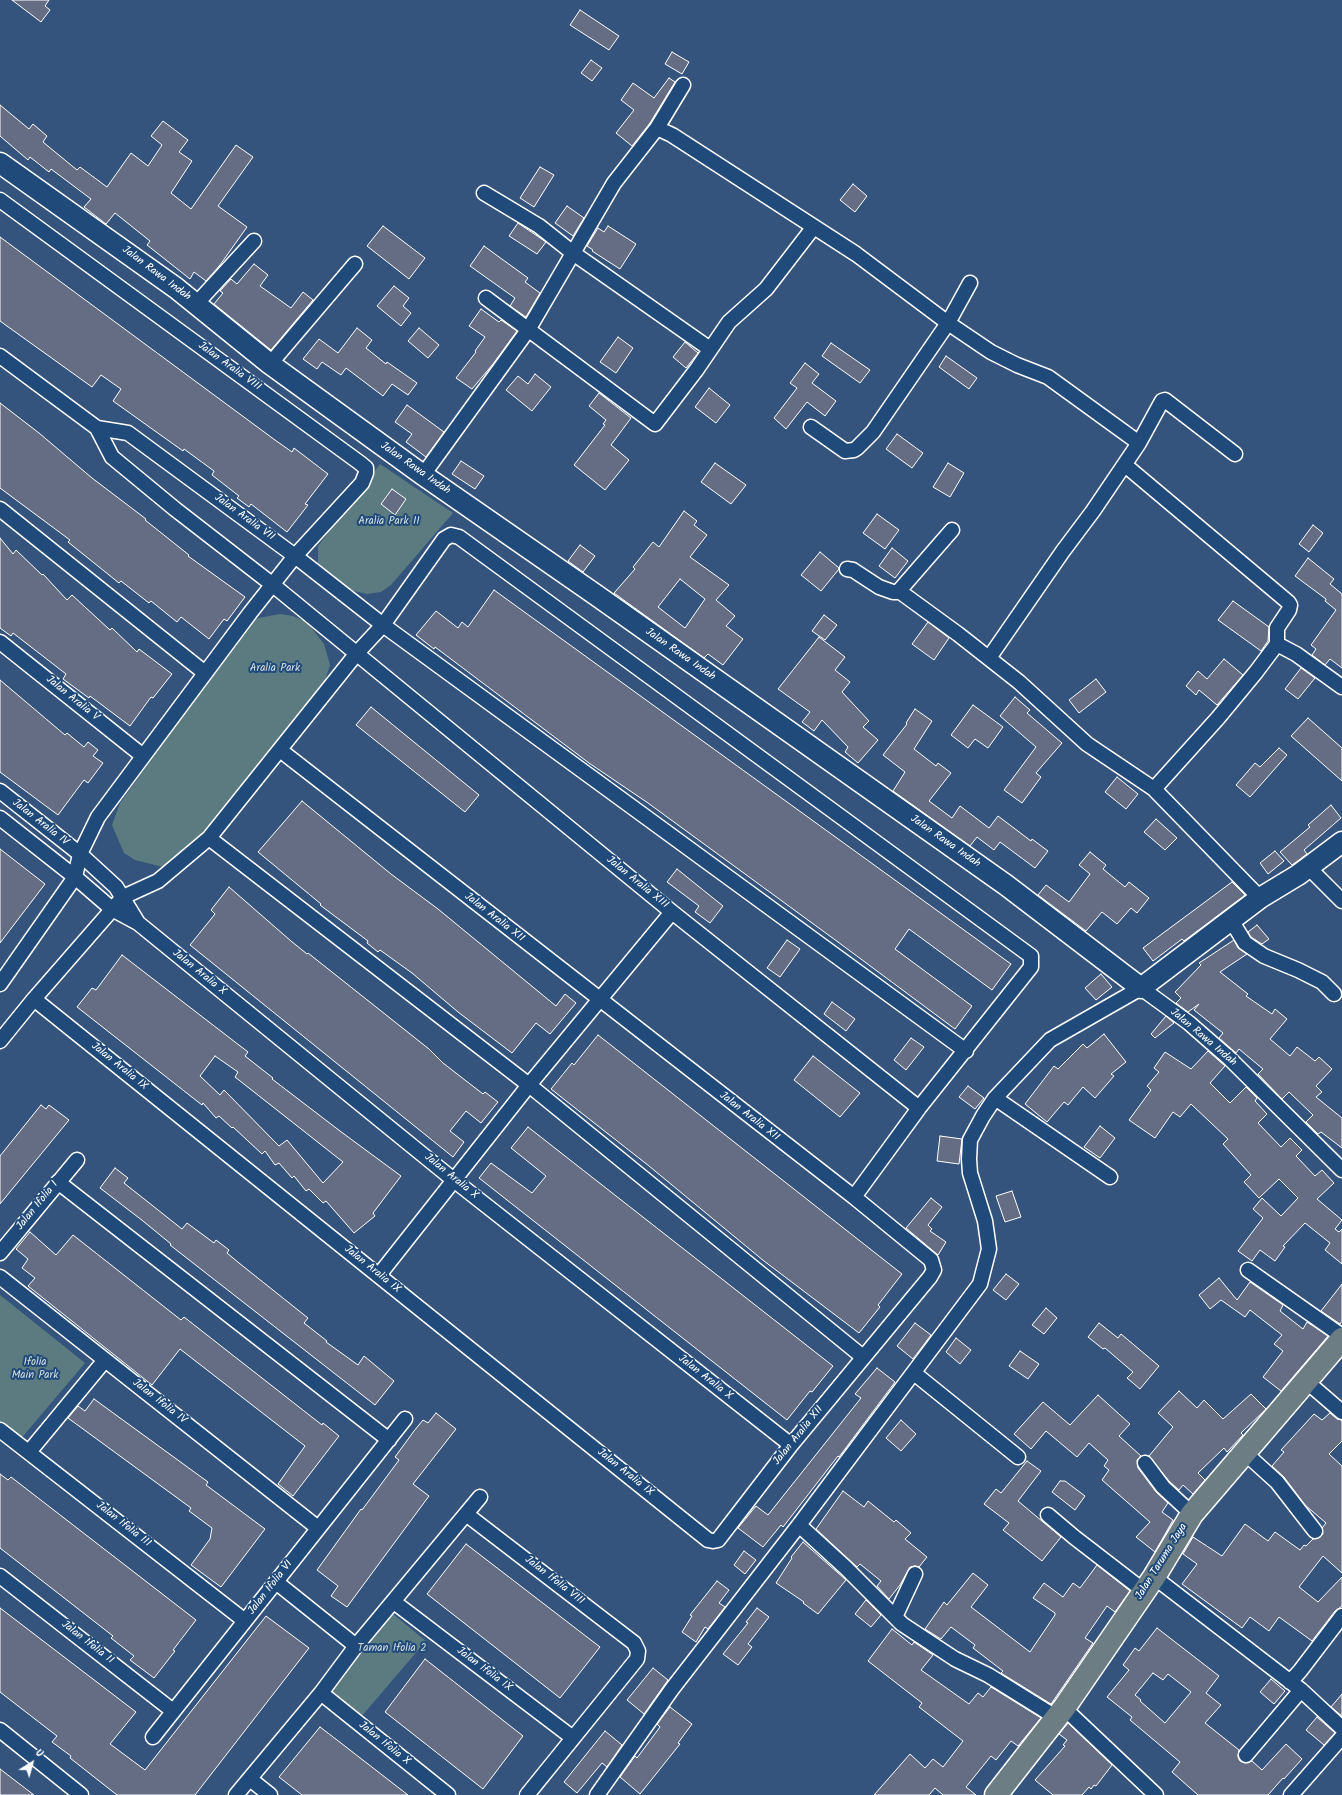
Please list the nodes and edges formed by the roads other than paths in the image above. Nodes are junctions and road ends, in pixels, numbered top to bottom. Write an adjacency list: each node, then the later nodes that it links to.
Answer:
1 (683, 85): 2 (street)
2 (657, 128): 6 (street); 8 (street)
3 (0, 163): 12 (street, Jalan Rawa Indah)
4 (484, 193): 8 (street)
5 (0, 200): 26 (street, Jalan Aralia VIII)
6 (813, 228): 13 (street); 15 (street)
7 (254, 241): 12 (street)
8 (573, 253): 14 (street); 15 (street)
9 (355, 264): 17 (street)
10 (970, 283): 13 (street)
11 (486, 298): 14 (street)
12 (196, 304): 17 (street, Jalan Rawa Indah)
13 (948, 324): 18 (street); 20 (street)
14 (528, 330): 15 (street); 23 (street)
15 (710, 349)
16 (0, 356): 19 (street, Jalan Aralia VII)
17 (270, 364): 23 (street, Jalan Rawa Indah)
18 (811, 427)
19 (97, 428): 26 (street, Jalan Aralia VII); 28 (street, Jalan Aralia VII)
20 (1140, 443): 21 (street); 22 (street)
21 (1235, 454)
22 (1125, 465): 32 (street); 34 (street)
23 (423, 475): 55 (street, Jalan Rawa Indah)
24 (0, 508): 35 (street)
25 (952, 530): 29 (street)
26 (295, 556): 28 (street); 30 (street, Jalan Aralia VII)
27 (847, 569): 29 (street)
28 (273, 585): 33 (street, Jalan Aralia XIII); 35 (street)
29 (899, 591): 34 (street)
30 (383, 625): 33 (street); 60 (street, Jalan Aralia VII); 60 (street)
31 (0, 642): 38 (street, Jalan Aralia V)
32 (1277, 644): 36 (street); 39 (street)
33 (357, 653): 37 (street); 51 (street, Jalan Aralia XIII)
34 (989, 658): 39 (street)
35 (205, 673): 38 (street)
36 (1342, 687)
37 (280, 750): 42 (street); 58 (street, Jalan Aralia XII)
38 (143, 756): 44 (street)
39 (1154, 789): 48 (street)
40 (0, 791): 44 (street, Jalan Aralia IV)
41 (0, 818): 46 (street, Jalan Aralia X)
42 (209, 838): 47 (street); 61 (street)
43 (1342, 842): 45 (street)
44 (80, 854): 46 (street); 47 (street, Jalan Aralia IV)
45 (1308, 867): 48 (street); 49 (street)
46 (75, 877): 50 (street, Jalan Aralia X); 54 (street)
47 (123, 897): 50 (street); 53 (street, Jalan Aralia IV)
48 (1260, 898): 52 (street)
49 (1342, 900)
50 (112, 909): 53 (street, Jalan Aralia X); 57 (street)
51 (672, 912): 58 (street); 63 (street, Jalan Aralia XIII)
52 (1231, 920): 55 (street); 56 (street)
53 (138, 923): 67 (street, Jalan Aralia X)
54 (2, 978)
55 (1141, 988): 62 (street); 65 (street, Jalan Rawa Indah)
56 (1334, 994)
57 (34, 999): 59 (street); 72 (street, Jalan Aralia IX)
58 (600, 1001): 61 (street); 69 (street, Jalan Aralia XII)
59 (0, 1041)
60 (966, 1051): 63 (street)
61 (529, 1085): 67 (street); 76 (street)
62 (995, 1098): 66 (street); 78 (street)
63 (919, 1108): 69 (street)
64 (77, 1160): 68 (street, Jalan Ifolia I)
65 (1342, 1170)
66 (1110, 1177)
67 (455, 1181): 72 (street); 84 (street, Jalan Aralia X)
68 (58, 1182): 70 (street, Jalan Ifolia I); 83 (street)
69 (854, 1197): 76 (street, Jalan Aralia XII)
70 (0, 1253)
71 (1248, 1270): 74 (street)
72 (379, 1275): 96 (street, Jalan Aralia IX)
73 (0, 1277): 77 (street, Jalan Ifolia IV)
74 (1342, 1336)
75 (1342, 1340): 79 (main road, Jalan Taruma Jaya)
76 (863, 1357): 84 (street, Jalan Aralia XII)
77 (105, 1360): 85 (street); 94 (street, Jalan Ifolia IV)
78 (914, 1373): 87 (street); 93 (street)
79 (1306, 1381): 80 (street); 86 (main road, Jalan Taruma Jaya)
80 (1342, 1412)
81 (406, 1419): 83 (street, Jalan Ifolia VI)
82 (0, 1430): 85 (street, Jalan Ifolia III)
83 (389, 1440): 94 (street, Jalan Ifolia VI)
84 (790, 1445): 96 (street, Jalan Aralia XII)
85 (29, 1452): 104 (street, Jalan Ifolia III)
86 (1245, 1453): 91 (main road, Jalan Taruma Jaya); 95 (street)
87 (1018, 1457)
88 (1145, 1464): 91 (street)
89 (480, 1497): 90 (street)
90 (466, 1514): 101 (street); 115 (street, Jalan Ifolia VIII)
91 (1192, 1514): 100 (main road, Jalan Taruma Jaya)
92 (1048, 1515): 100 (street)
93 (799, 1525): 103 (street); 123 (street)
94 (318, 1528): 99 (street, Jalan Ifolia VI)
95 (1314, 1531)
96 (710, 1541)
97 (915, 1574): 103 (street)
98 (0, 1576): 109 (street, Jalan Ifolia II)
99 (276, 1582): 104 (street, Jalan Ifolia VI); 105 (street)
100 (1149, 1584): 106 (street); 110 (main road, Jalan Taruma Jaya)
101 (394, 1602): 105 (street); 115 (street, Jalan Ifolia IX)
102 (1342, 1616): 106 (street)
103 (895, 1617): 110 (street)
104 (245, 1621): 109 (street, Jalan Ifolia VI)
105 (356, 1646): 108 (street)
106 (1290, 1682): 107 (street)
107 (1301, 1690): 111 (street); 116 (street)
108 (321, 1693): 117 (street); 121 (street, Jalan Ifolia X)
109 (173, 1711): 113 (street, Jalan Ifolia VI)
110 (1060, 1713): 124 (main road, Jalan Taruma Jaya); 125 (street)
111 (1342, 1728)
112 (0, 1730): 118 (street)
113 (153, 1737)
114 (1342, 1737): 126 (street)
115 (573, 1738): 122 (street)
116 (1246, 1755)
117 (250, 1779): 119 (street); 120 (street)
118 (81, 1795)
119 (236, 1795)
120 (270, 1795)
121 (448, 1795)
122 (527, 1795)
123 (597, 1795)
124 (996, 1795)
125 (1156, 1795)
126 (1290, 1795)

